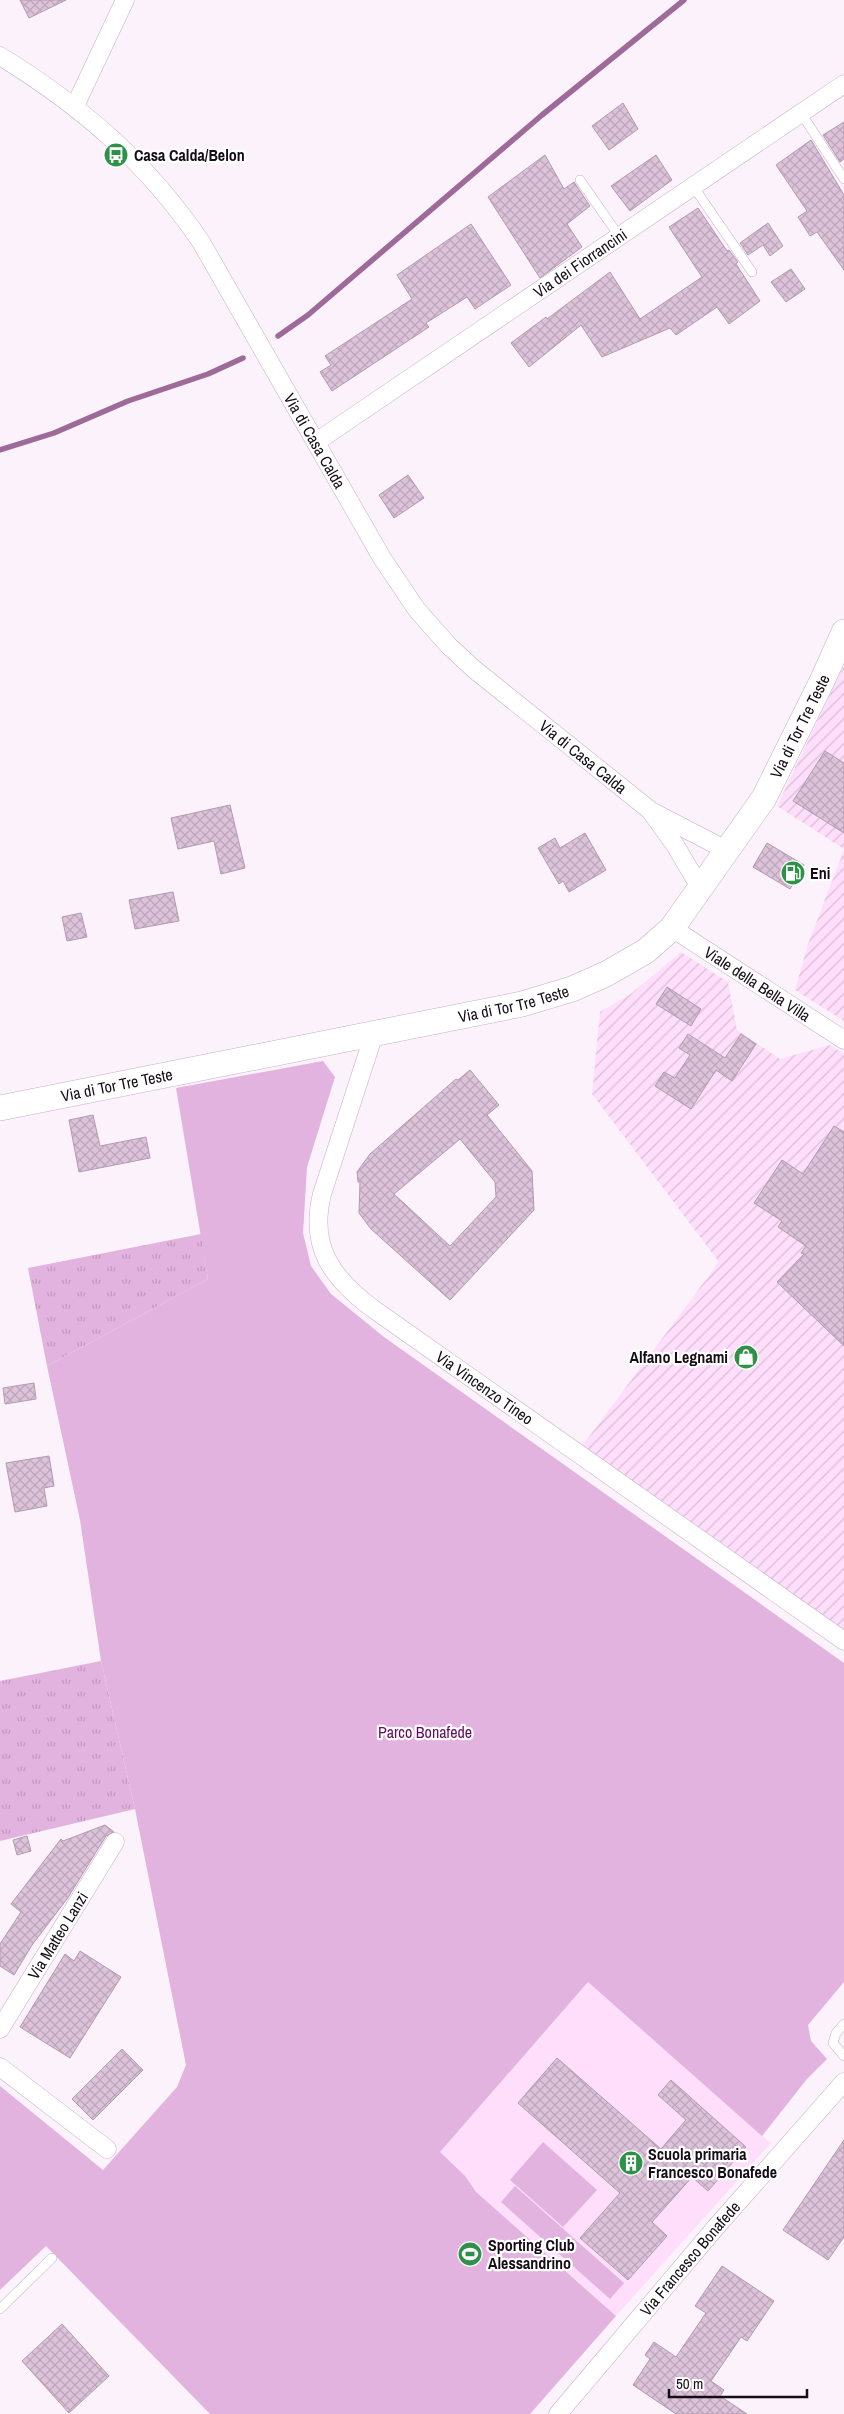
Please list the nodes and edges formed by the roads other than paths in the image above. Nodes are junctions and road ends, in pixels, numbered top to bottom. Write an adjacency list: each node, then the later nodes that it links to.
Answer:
1 (126, 0): 4 (street)
2 (0, 56): 4 (street, Via di Casa Calda)
3 (844, 84): 5 (street, Via dei Fiorrancini)
4 (75, 106): 11 (street, Via di Casa Calda)
5 (801, 113): 6 (lane); 8 (street, Via dei Fiorrancini)
6 (844, 179)
7 (580, 180): 9 (lane)
8 (693, 186): 9 (street, Via dei Fiorrancini); 10 (lane)
9 (619, 236): 11 (street, Via dei Fiorrancini)
10 (752, 272)
11 (316, 442): 13 (street, Via di Casa Calda)
12 (844, 632): 14 (street, Via di Tor Tre Teste)
13 (650, 811): 14 (street, Via di Casa Calda); 15 (street, Via di Casa Calda)
14 (728, 851): 15 (street, Via di Tor Tre Teste)
15 (701, 888): 16 (street, Via di Tor Tre Teste)
16 (672, 928): 17 (street, Via di Tor Tre Teste); 18 (street, Viale della Bella Villa)
17 (374, 1034): 19 (street, Via di Tor Tre Teste); 20 (street, Via Vincenzo Tineo)
18 (844, 1040)
19 (0, 1108)
20 (844, 1641)
21 (115, 1842): 23 (street, Via Matteo Lanzi)
22 (844, 2024): 24 (lane)
23 (0, 2028)
24 (844, 2056)
25 (0, 2067): 27 (street)
26 (844, 2082): 30 (street, Via Francesco Bonafede)
27 (108, 2149)
28 (52, 2258): 29 (lane)
29 (0, 2308)
30 (558, 2414)

